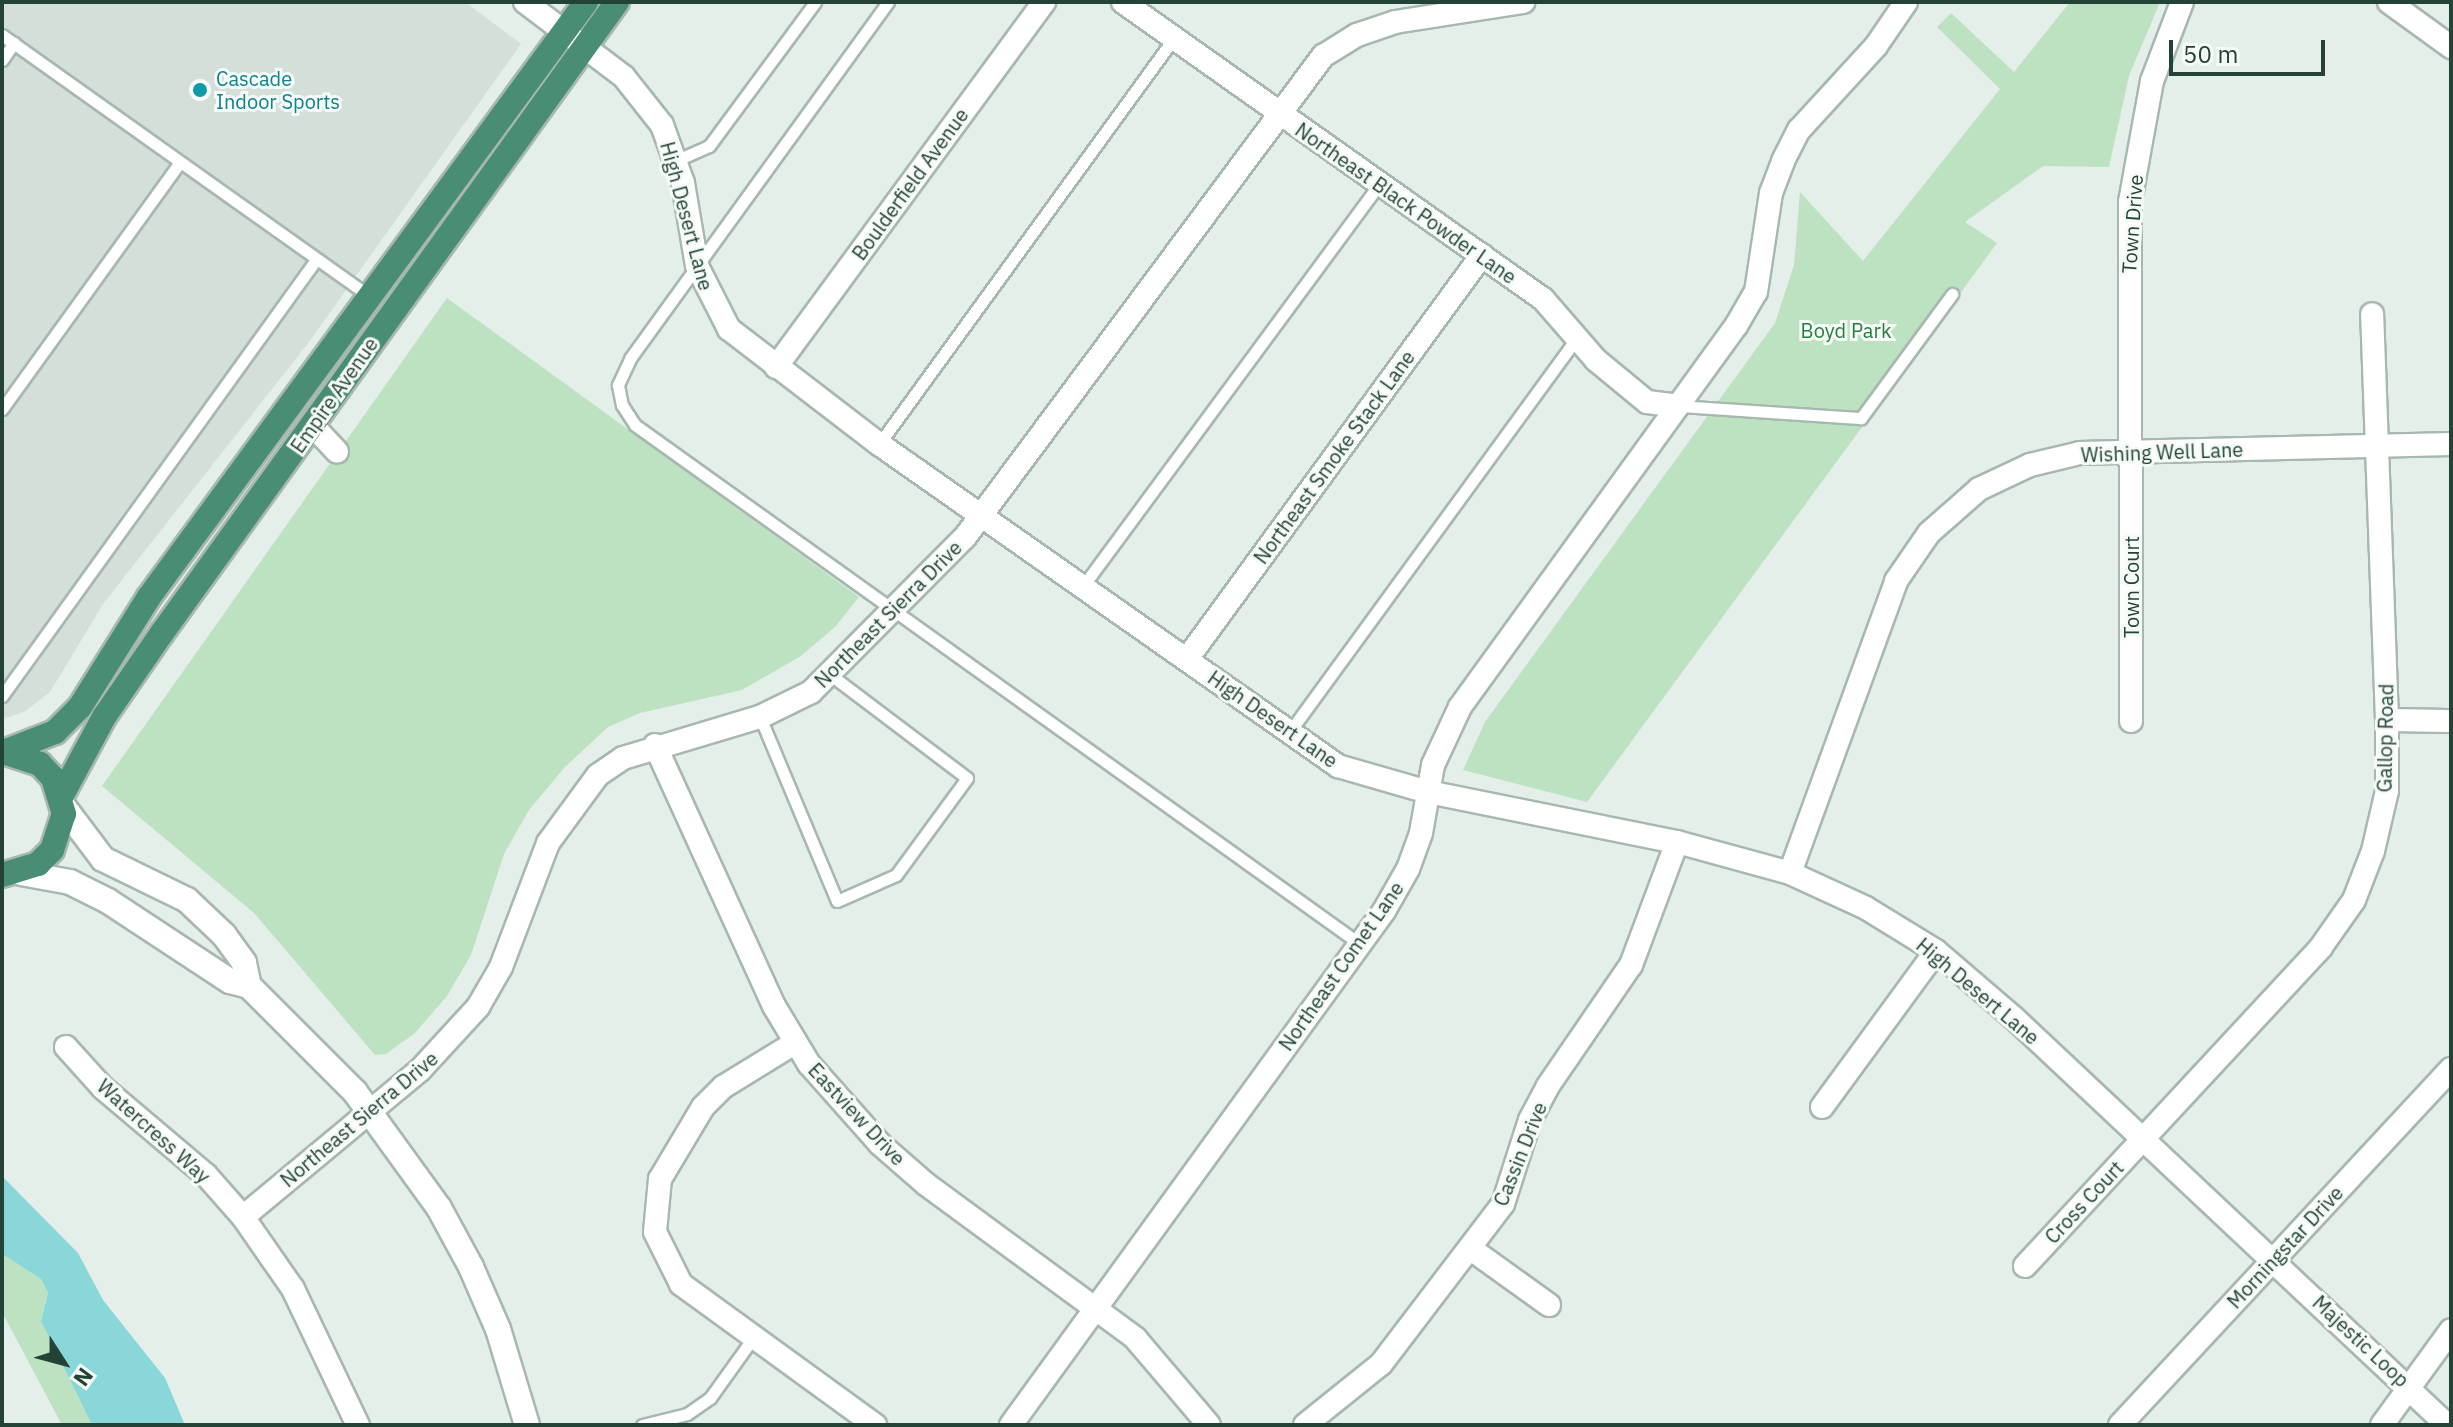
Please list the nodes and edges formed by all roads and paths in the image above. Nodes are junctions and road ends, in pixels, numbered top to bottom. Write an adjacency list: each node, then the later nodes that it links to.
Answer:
1 (525, 2): 13 (street, High Desert Lane)
2 (586, 2): 13 (highway, Empire Avenue)
3 (617, 2): 17 (highway, Empire Avenue)
4 (815, 2): 21 (lane)
5 (888, 2): 26 (lane)
6 (1044, 2): 32 (street, Boulderfield Avenue)
7 (1123, 2): 15 (street, Northeast Black Powder Lane)
8 (1523, 2): 12 (street, Northeast Sierra Drive)
9 (1906, 2): 33 (street, Northeast Comet Lane)
10 (2182, 2): 40 (street, Town Drive)
11 (2389, 2): 18 (street)
12 (1497, 5): 20 (street, Northeast Sierra Drive)
13 (564, 31): 17 (street, High Desert Lane); 28 (highway, Empire Avenue)
14 (2, 35): 16 (lane)
15 (1174, 38): 20 (street, Northeast Black Powder Lane); 36 (lane)
16 (14, 43): 19 (lane); 22 (lane)
17 (585, 46): 21 (street, High Desert Lane); 35 (highway, Empire Avenue)
18 (2451, 47)
19 (2, 60)
20 (1276, 113): 23 (street, Northeast Black Powder Lane); 41 (street, Northeast Sierra Drive)
21 (675, 161): 26 (street, High Desert Lane)
22 (179, 164): 25 (lane); 34 (lane)
23 (1377, 187): 24 (street, Northeast Black Powder Lane); 42 (lane)
24 (1482, 255): 31 (street, Northeast Black Powder Lane); 44 (street, Northeast Smoke Stack Lane)
25 (315, 261): 28 (lane); 46 (lane)
26 (697, 266): 32 (street, High Desert Lane); 43 (lane)
27 (1952, 294): 33 (lane)
28 (372, 297): 30 (highway, Empire Avenue)
29 (2372, 314): 37 (street, Gallop Road)
30 (356, 321): 35 (highway); 53 (highway, Empire Avenue)
31 (1577, 337): 33 (street, Northeast Black Powder Lane); 51 (lane)
32 (776, 367): 36 (street, High Desert Lane)
33 (1678, 406): 54 (street, Northeast Comet Lane)
34 (2, 409)
35 (313, 426): 39 (street); 55 (highway, Empire Avenue)
36 (879, 444): 41 (street, High Desert Lane)
37 (2380, 444): 38 (street, Wishing Well Lane); 40 (street, Wishing Well Lane); 48 (street, Gallop Road)
38 (2451, 444)
39 (337, 452)
40 (2131, 453): 49 (street, Town Court); 57 (street, Wishing Well Lane)
41 (981, 518): 42 (street, High Desert Lane); 43 (street, Northeast Sierra Drive)
42 (1083, 586): 44 (street, High Desert Lane)
43 (889, 609): 45 (street, Northeast Sierra Drive); 59 (lane)
44 (1187, 659): 51 (street, High Desert Lane)
45 (832, 676): 47 (street, Northeast Sierra Drive); 47 (lane)
46 (2, 696)
47 (760, 717): 52 (street, Northeast Sierra Drive)
48 (2387, 720): 50 (street); 67 (street, Gallop Road)
49 (2131, 721)
50 (2451, 721)
51 (1288, 734): 54 (street, High Desert Lane)
52 (655, 745): 62 (street, Eastview Drive); 66 (street, Northeast Sierra Drive)
53 (3, 752): 55 (highway)
54 (1428, 792): 56 (street, High Desert Lane); 59 (street, Northeast Comet Lane)
55 (62, 801): 58 (highway, Empire Avenue); 61 (main road)
56 (1677, 842): 57 (street, High Desert Lane); 69 (street, Cassin Drive)
57 (1790, 873): 60 (street, High Desert Lane)
58 (8, 875): 61 (main road)
59 (1360, 944): 73 (street, Northeast Comet Lane)
60 (1936, 951): 65 (street); 67 (street, High Desert Lane)
61 (249, 986): 66 (main road)
62 (793, 1044): 73 (street, Eastview Drive); 75 (street)
63 (66, 1047): 68 (street, Watercress Way)
64 (2451, 1069): 70 (street, Morningstar Drive)
65 (1822, 1107)
66 (371, 1111): 68 (street, Northeast Sierra Drive); 78 (main road)
67 (2144, 1138): 70 (street, High Desert Lane); 71 (street, Cross Court)
68 (243, 1217): 77 (street, Watercress Way)
69 (1471, 1249): 72 (street); 83 (street, Cassin Drive)
70 (2273, 1260): 76 (street, Majestic Loop); 84 (street, Morningstar Drive)
71 (2025, 1266)
72 (1549, 1305)
73 (1095, 1307): 81 (street, Northeast Comet Lane); 82 (street, Eastview Drive)
74 (2451, 1330): 76 (street)
75 (753, 1338): 79 (lane); 80 (street)
76 (2410, 1386): 85 (street); 86 (street, Majestic Loop)
77 (358, 1425)
78 (527, 1425)
79 (642, 1425)
80 (875, 1425)
81 (1011, 1425)
82 (1209, 1425)
83 (1305, 1425)
84 (2120, 1425)
85 (2382, 1425)
86 (2447, 1425)

